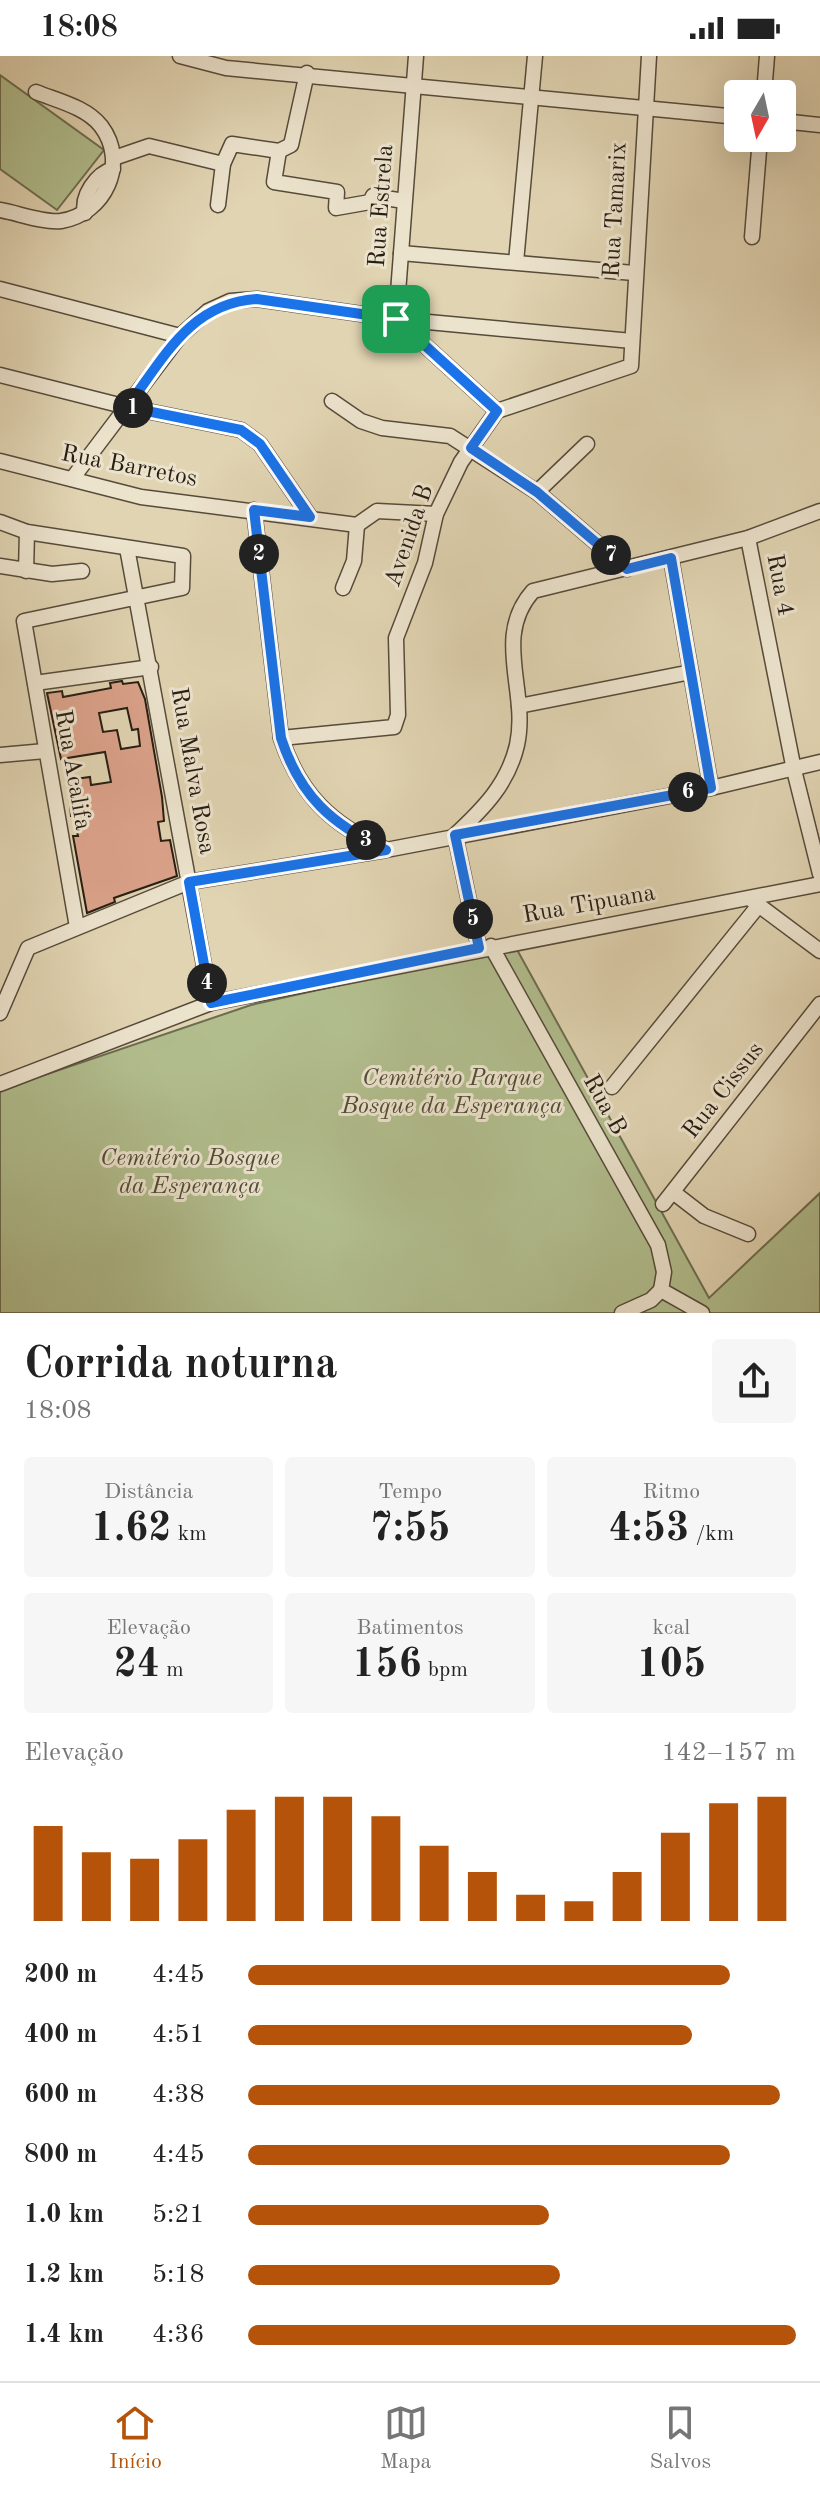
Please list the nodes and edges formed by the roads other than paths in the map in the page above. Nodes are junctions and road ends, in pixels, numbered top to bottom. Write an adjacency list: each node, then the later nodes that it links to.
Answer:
1 (180, 56): 6 (street)
2 (416, 56): 9 (street, Rua Estrela)
3 (535, 56): 11 (street)
4 (649, 56): 12 (street, Rua Tamarix)
5 (767, 56): 8 (street)
6 (227, 62): 7 (street)
7 (307, 73): 9 (street); 16 (street)
8 (765, 80)
9 (413, 86): 11 (street); 20 (street, Rua Estrela)
10 (36, 92): 18 (street)
11 (531, 98): 12 (street); 25 (street)
12 (643, 109): 13 (street); 26 (street, Rua Tamarix)
13 (724, 116)
14 (796, 122): 15 (street)
15 (820, 125)
16 (279, 151): 19 (street); 20 (street)
17 (759, 152): 23 (street)
18 (113, 164): 19 (street); 22 (street)
19 (223, 164): 21 (street)
20 (404, 201): 24 (street, Rua Estrela)
21 (218, 205)
22 (0, 210)
23 (752, 237)
24 (401, 253): 25 (street); 28 (street, Rua Estrela)
25 (516, 262): 26 (street)
26 (634, 273): 30 (street, Rua Tamarix)
27 (0, 289): 29 (street)
28 (396, 319): 29 (street); 30 (street); 34 (street)
29 (180, 336): 33 (street)
30 (632, 341): 34 (street, Rua Tamarix)
31 (0, 375): 33 (street)
32 (332, 401): 36 (street)
33 (127, 407): 38 (street); 43 (street)
34 (497, 411): 36 (street, Avenida B)
35 (587, 444): 39 (street)
36 (471, 448): 39 (street); 42 (street, Avenida B)
37 (0, 461): 38 (street, Rua Barretos)
38 (72, 479): 40 (street, Rua Barretos)
39 (537, 492): 51 (street)
40 (254, 510): 43 (street, Rua Barretos); 60 (street)
41 (820, 511): 47 (street)
42 (436, 514): 45 (street); 60 (street, Avenida B)
43 (310, 517): 45 (street, Rua Barretos)
44 (0, 522): 46 (street)
45 (357, 525): 54 (street)
46 (27, 532): 48 (street); 52 (street)
47 (748, 538): 49 (street); 64 (street, Rua 4)
48 (127, 548): 55 (street, Rua Malva Rosa); 55 (street)
49 (671, 558): 51 (street); 57 (street)
50 (0, 566): 52 (street)
51 (627, 569): 59 (street)
52 (26, 571): 53 (street)
53 (82, 571)
54 (343, 588)
55 (139, 599): 56 (street, Rua Malva Rosa); 58 (street, Rua Acalifa)
56 (151, 667): 58 (street); 69 (street, Rua Malva Rosa)
57 (691, 672): 59 (street); 65 (street)
58 (35, 683): 61 (street, Rua Acalifa)
59 (519, 706): 66 (street)
60 (281, 738): 67 (street)
61 (45, 751): 62 (street); 72 (street, Rua Acalifa)
62 (0, 755)
63 (820, 762): 64 (street)
64 (794, 770): 65 (street); 68 (street, Rua 4)
65 (711, 788): 66 (street)
66 (455, 835): 67 (street); 73 (street, Rua B)
67 (386, 850): 69 (street)
68 (820, 874)
69 (189, 882): 72 (street); 75 (street, Rua Malva Rosa)
70 (820, 884): 71 (street, Rua Tipuana)
71 (754, 902): 73 (street, Rua Tipuana); 74 (street); 79 (street)
72 (77, 927): 77 (street)
73 (485, 947): 75 (street, Rua Tipuana); 83 (street, Rua B)
74 (820, 951)
75 (211, 1003): 78 (street, Rua Tipuana)
76 (820, 1004): 80 (street, Rua Cissus)
77 (0, 1013)
78 (0, 1084)
79 (612, 1087)
80 (673, 1192): 81 (street, Rua Cissus); 82 (street)
81 (663, 1204)
82 (748, 1234)
83 (661, 1290): 84 (street); 85 (street)
84 (622, 1313)
85 (702, 1313)

